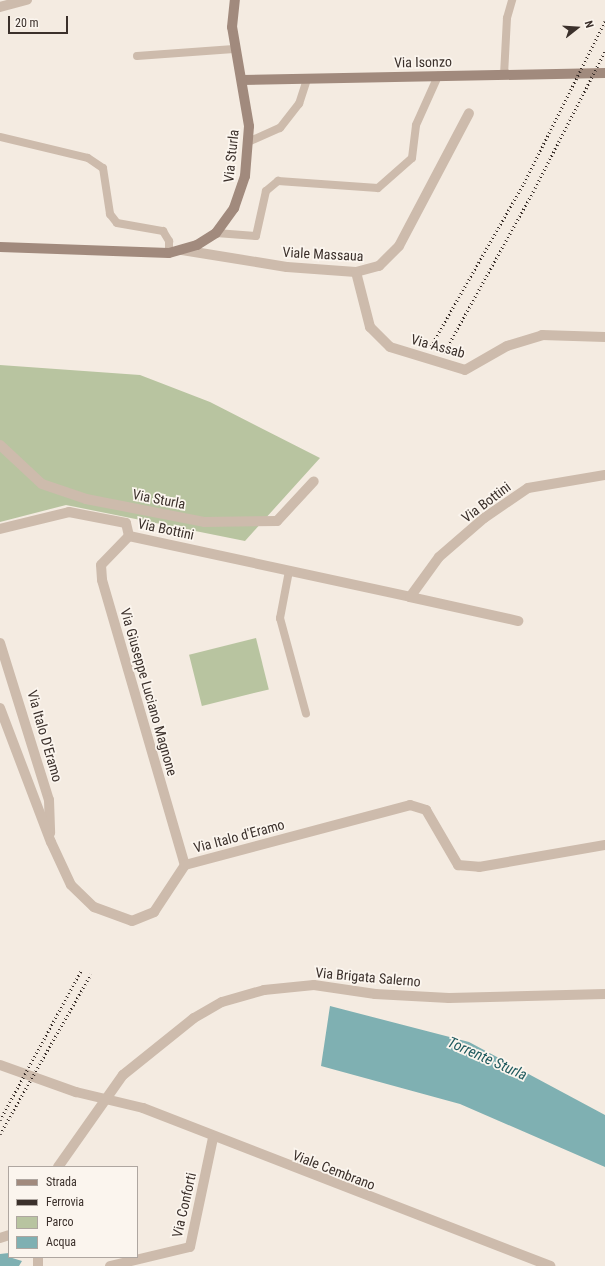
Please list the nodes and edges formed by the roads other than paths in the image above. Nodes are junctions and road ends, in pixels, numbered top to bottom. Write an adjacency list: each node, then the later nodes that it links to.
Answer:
1 (27, 0): 4 (street)
2 (235, 0): 5 (main road, Via Sturla)
3 (512, 0): 8 (lane)
4 (0, 7)
5 (234, 49): 6 (lane); 11 (main road, Via Sturla)
6 (137, 56)
7 (605, 73): 8 (main road, Via Isonzo)
8 (504, 75): 9 (main road, Via Isonzo)
9 (438, 76): 10 (main road, Via Isonzo); 15 (lane)
10 (307, 79): 11 (main road, Via Isonzo); 14 (lane)
11 (242, 80): 14 (main road, Via Sturla)
12 (469, 113): 19 (street, Viale Massaua)
13 (0, 137): 18 (lane)
14 (248, 142): 15 (main road, Via Sturla)
15 (216, 233): 17 (main road, Via Sturla)
16 (0, 247): 18 (main road, Via Sturla)
17 (182, 250): 18 (main road, Via Sturla); 19 (street, Viale Massaua)
18 (169, 253)
19 (356, 272): 20 (street, Via Assab)
20 (605, 337)
21 (0, 445): 23 (street, Via Sturla)
22 (605, 475): 27 (street, Via Bottini)
23 (314, 481)
24 (0, 529): 25 (street, Via Bottini)
25 (129, 536): 26 (street, Via Bottini); 34 (street, Via Giuseppe Luciano Magnone)
26 (289, 571): 27 (street, Via Bottini); 31 (lane)
27 (410, 597): 28 (street, Via Bottini)
28 (518, 621)
29 (0, 642): 32 (street, Via Italo D'Eramo)
30 (0, 708): 32 (street, Via Italo d'Eramo)
31 (306, 714)
32 (51, 842): 34 (street, Via Italo d'Eramo)
33 (605, 845): 34 (street, Via Italo d'Eramo)
34 (185, 865)
35 (605, 994): 37 (street, Via Brigata Salerno)
36 (0, 1065): 37 (street, Viale Cembrano)
37 (108, 1098): 38 (street, Viale Cembrano); 39 (street, Via Brigata Salerno)
38 (213, 1138): 40 (street, Via Conforti); 41 (street, Viale Cembrano)
39 (59, 1166)
40 (110, 1266)
41 (550, 1266)

